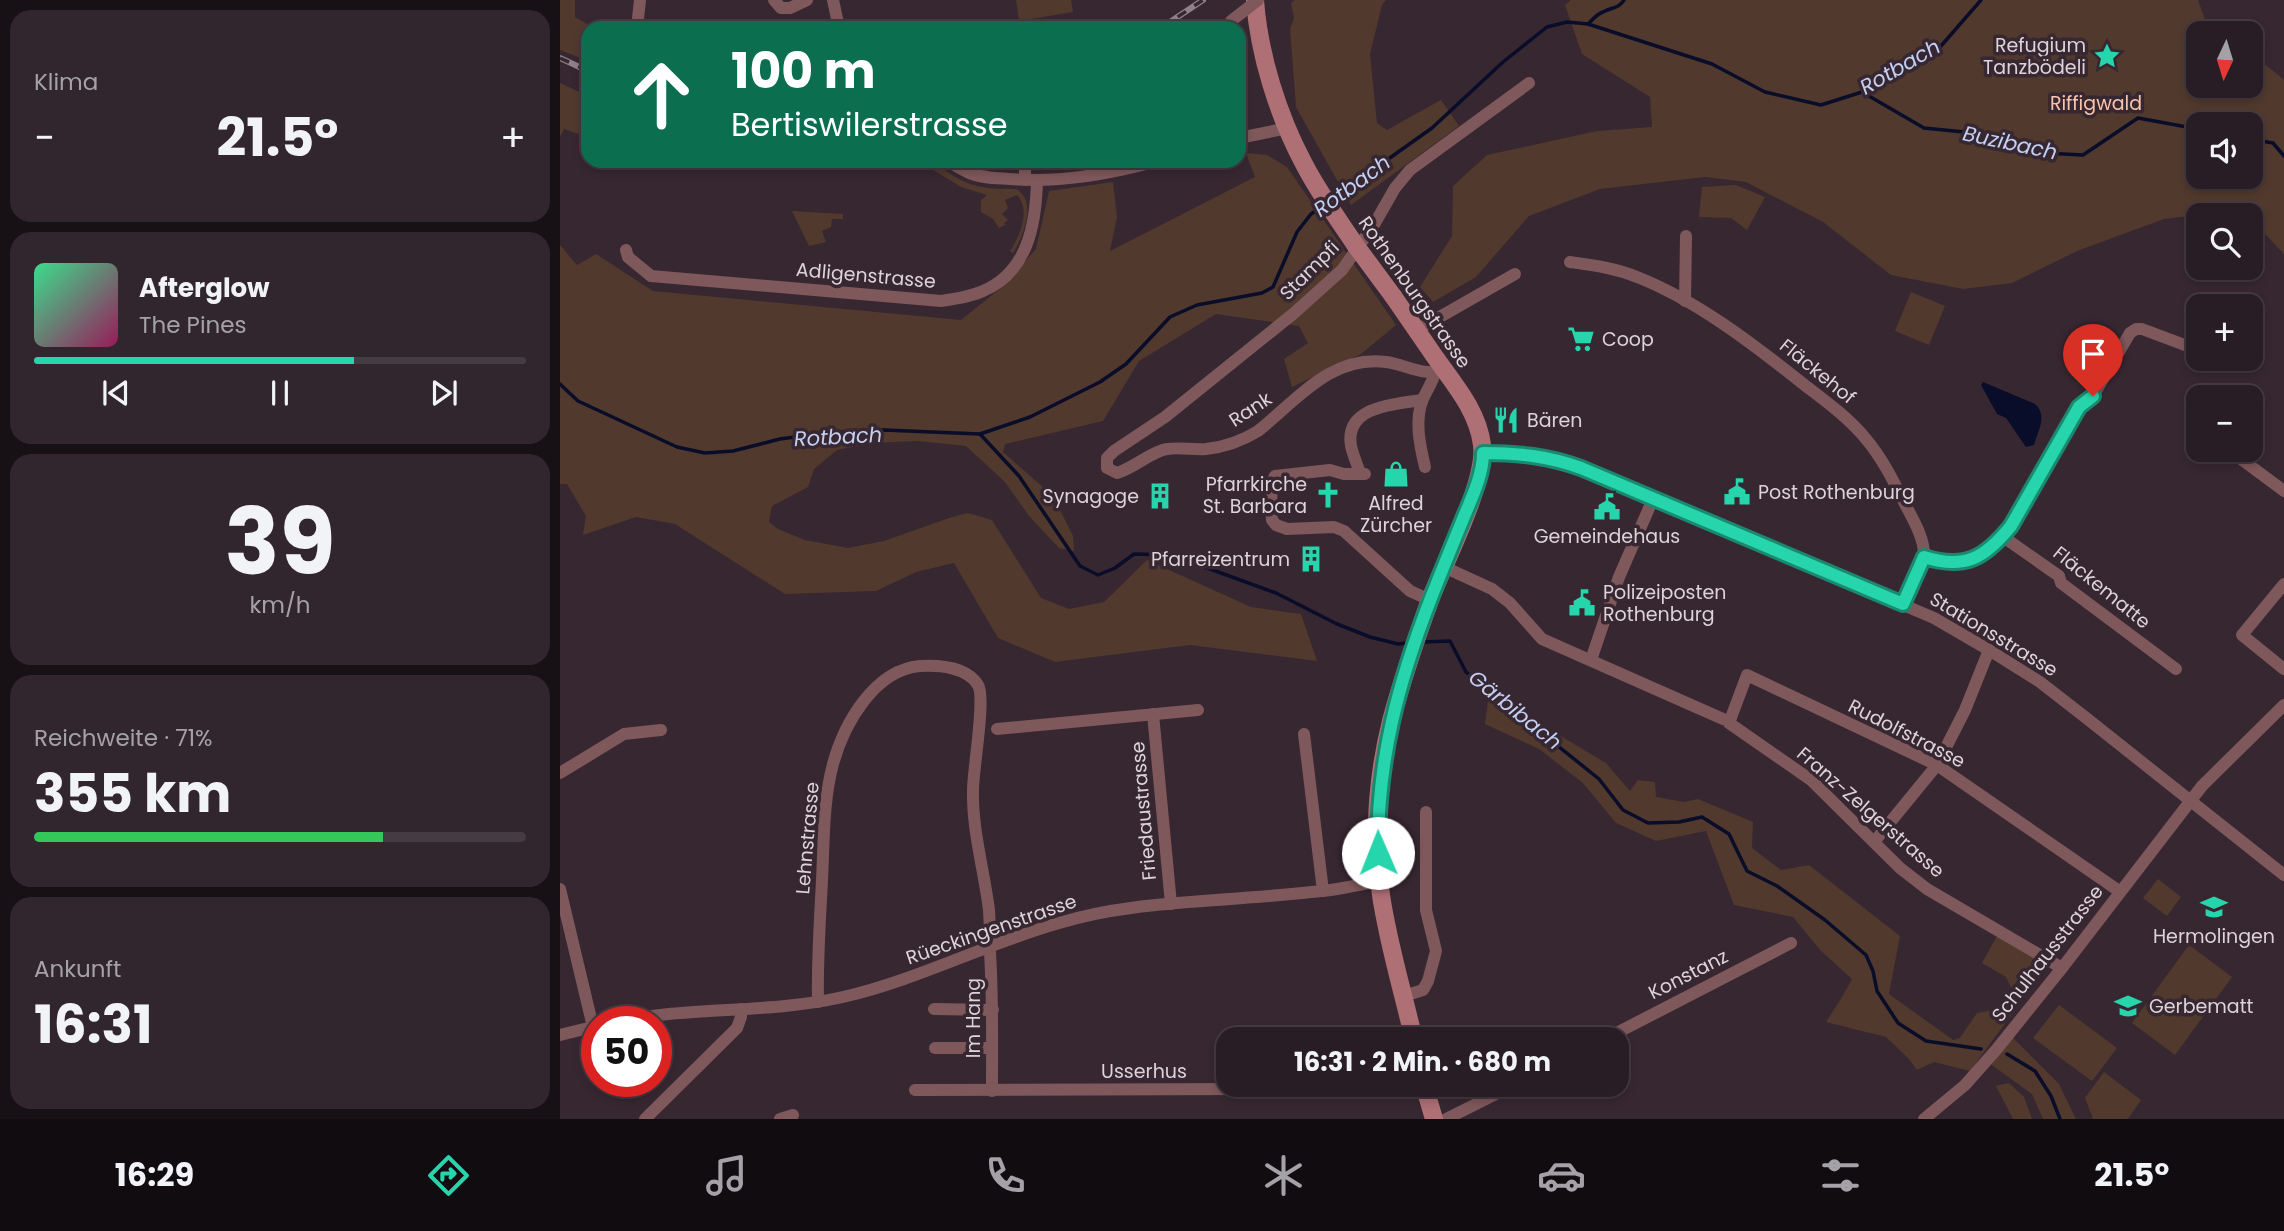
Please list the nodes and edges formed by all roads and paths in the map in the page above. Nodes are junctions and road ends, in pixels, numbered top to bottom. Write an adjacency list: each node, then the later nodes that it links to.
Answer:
1 (640, 0): 6 (street)
2 (774, 0): 3 (street)
3 (807, 0)
4 (833, 0): 7 (street)
5 (1256, 0): 8 (street, bridge); 10 (main road, Rothenburgstrasse)
6 (638, 21)
7 (838, 21)
8 (1232, 21)
9 (1529, 82): 25 (street, Stampfi)
10 (1288, 128): 11 (street); 21 (main road, Rothenburgstrasse, bridge)
11 (1246, 137)
12 (961, 168): 15 (street)
13 (1027, 168): 15 (street, Adligenstrasse)
14 (1132, 168): 15 (street)
15 (1031, 180): 17 (street, Adligenstrasse)
16 (1686, 236): 20 (street)
17 (626, 250)
18 (1570, 262): 20 (street, Fläckehof)
19 (1515, 274): 21 (street)
20 (1685, 301): 32 (street, Fläckehof)
21 (1413, 325): 23 (main road, Rothenburgstrasse)
22 (2186, 346): 31 (street)
23 (1439, 371): 24 (street); 25 (street, Rank); 26 (main road, Rothenburgstrasse)
24 (1422, 400): 28 (street); 35 (street)
25 (1165, 417)
26 (1483, 453): 30 (street, Stationsstrasse); 33 (main road)
27 (2244, 462): 29 (street)
28 (1426, 467)
29 (2284, 491)
30 (1653, 499): 36 (street, Stationsstrasse); 38 (street)
31 (2002, 536): 32 (street); 40 (street, Fläckematte)
32 (1924, 557): 36 (street)
33 (1444, 567): 35 (main road); 38 (street, Franz-Zelgerstrasse)
34 (2284, 584): 39 (street)
35 (1430, 600): 54 (main road)
36 (1903, 604): 37 (street, Stationsstrasse)
37 (1989, 650): 48 (street); 50 (street, Stationsstrasse)
38 (1591, 660): 44 (street, Franz-Zelgerstrasse)
39 (2284, 669)
40 (2176, 670)
41 (2283, 707): 50 (street, Schulhausstrasse)
42 (1198, 710): 43 (street, Friedaustrasse)
43 (1153, 714): 45 (street, Friedaustrasse); 58 (street, Friedaustrasse)
44 (1726, 721): 48 (street, Rudolfstrasse); 52 (street, Franz-Zelgerstrasse)
45 (997, 729)
46 (661, 730): 49 (street)
47 (1304, 734): 56 (street)
48 (1937, 765): 52 (street); 57 (street, Rudolfstrasse)
49 (560, 773)
50 (2189, 801): 53 (street, Stationsstrasse); 57 (street, Schulhausstrasse)
51 (1426, 812): 63 (street)
52 (1874, 842): 62 (street, Franz-Zelgerstrasse)
53 (2284, 875)
54 (1380, 881): 56 (street, Rüeckingenstrasse); 63 (main road)
55 (560, 889): 59 (street)
56 (1324, 891): 58 (street, Rüeckingenstrasse)
57 (2119, 891): 62 (street, Schulhausstrasse)
58 (1171, 904): 61 (street, Rüeckingenstrasse)
59 (566, 931): 65 (street)
60 (1791, 943): 71 (street, Konstanz)
61 (990, 946): 64 (street, Rüeckingenstrasse); 64 (street, Lehnstrasse); 68 (street, Im Hang)
62 (2062, 968): 86 (street, Schulhausstrasse)
63 (1404, 996): 70 (main road)
64 (818, 1002): 66 (street, Rüeckingenstrasse)
65 (589, 1006)
66 (741, 1009): 69 (street, Rüeckingenstrasse); 82 (street)
67 (934, 1009): 68 (street)
68 (993, 1010): 75 (street, Im Hang)
69 (672, 1014)
70 (1411, 1027)
71 (1628, 1027)
72 (581, 1030): 73 (street)
73 (560, 1035)
74 (935, 1048): 75 (street)
75 (992, 1048): 78 (street, Im Hang)
76 (1216, 1089): 78 (street, Usserhus)
77 (915, 1090): 78 (street)
78 (992, 1091)
79 (1428, 1097): 84 (main road)
80 (1490, 1097): 85 (street)
81 (793, 1115): 83 (street)
82 (645, 1119)
83 (780, 1119)
84 (1434, 1119)
85 (1446, 1119)
86 (1924, 1119)

